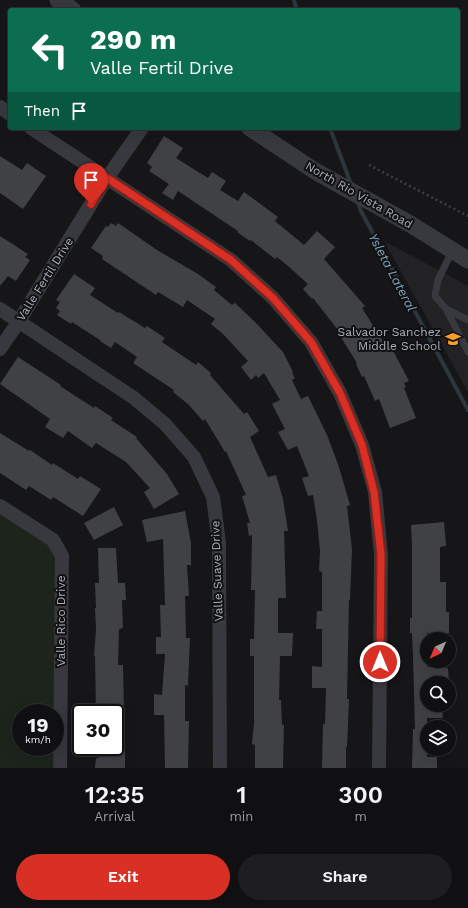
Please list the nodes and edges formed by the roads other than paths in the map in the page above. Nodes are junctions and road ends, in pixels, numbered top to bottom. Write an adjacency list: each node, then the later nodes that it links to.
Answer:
1 (58, 0): 2 (street)
2 (70, 8)
3 (34, 130): 6 (street)
4 (141, 130): 6 (street, Valle Fertil Drive)
5 (253, 130): 7 (street, North Rio Vista Road)
6 (107, 178): 12 (street, Valle Fertil Drive); 18 (street)
7 (452, 251): 8 (street, North Rio Vista Road); 10 (lane)
8 (468, 260)
9 (0, 308): 12 (street, Valle Suave Drive)
10 (446, 309): 11 (lane); 14 (lane)
11 (468, 320)
12 (19, 321): 13 (street, Valle Fertil Drive); 17 (street, Valle Suave Drive)
13 (0, 349)
14 (468, 352)
15 (0, 506): 16 (street, Valle Rico Drive)
16 (60, 768)
17 (220, 768)
18 (379, 768)

